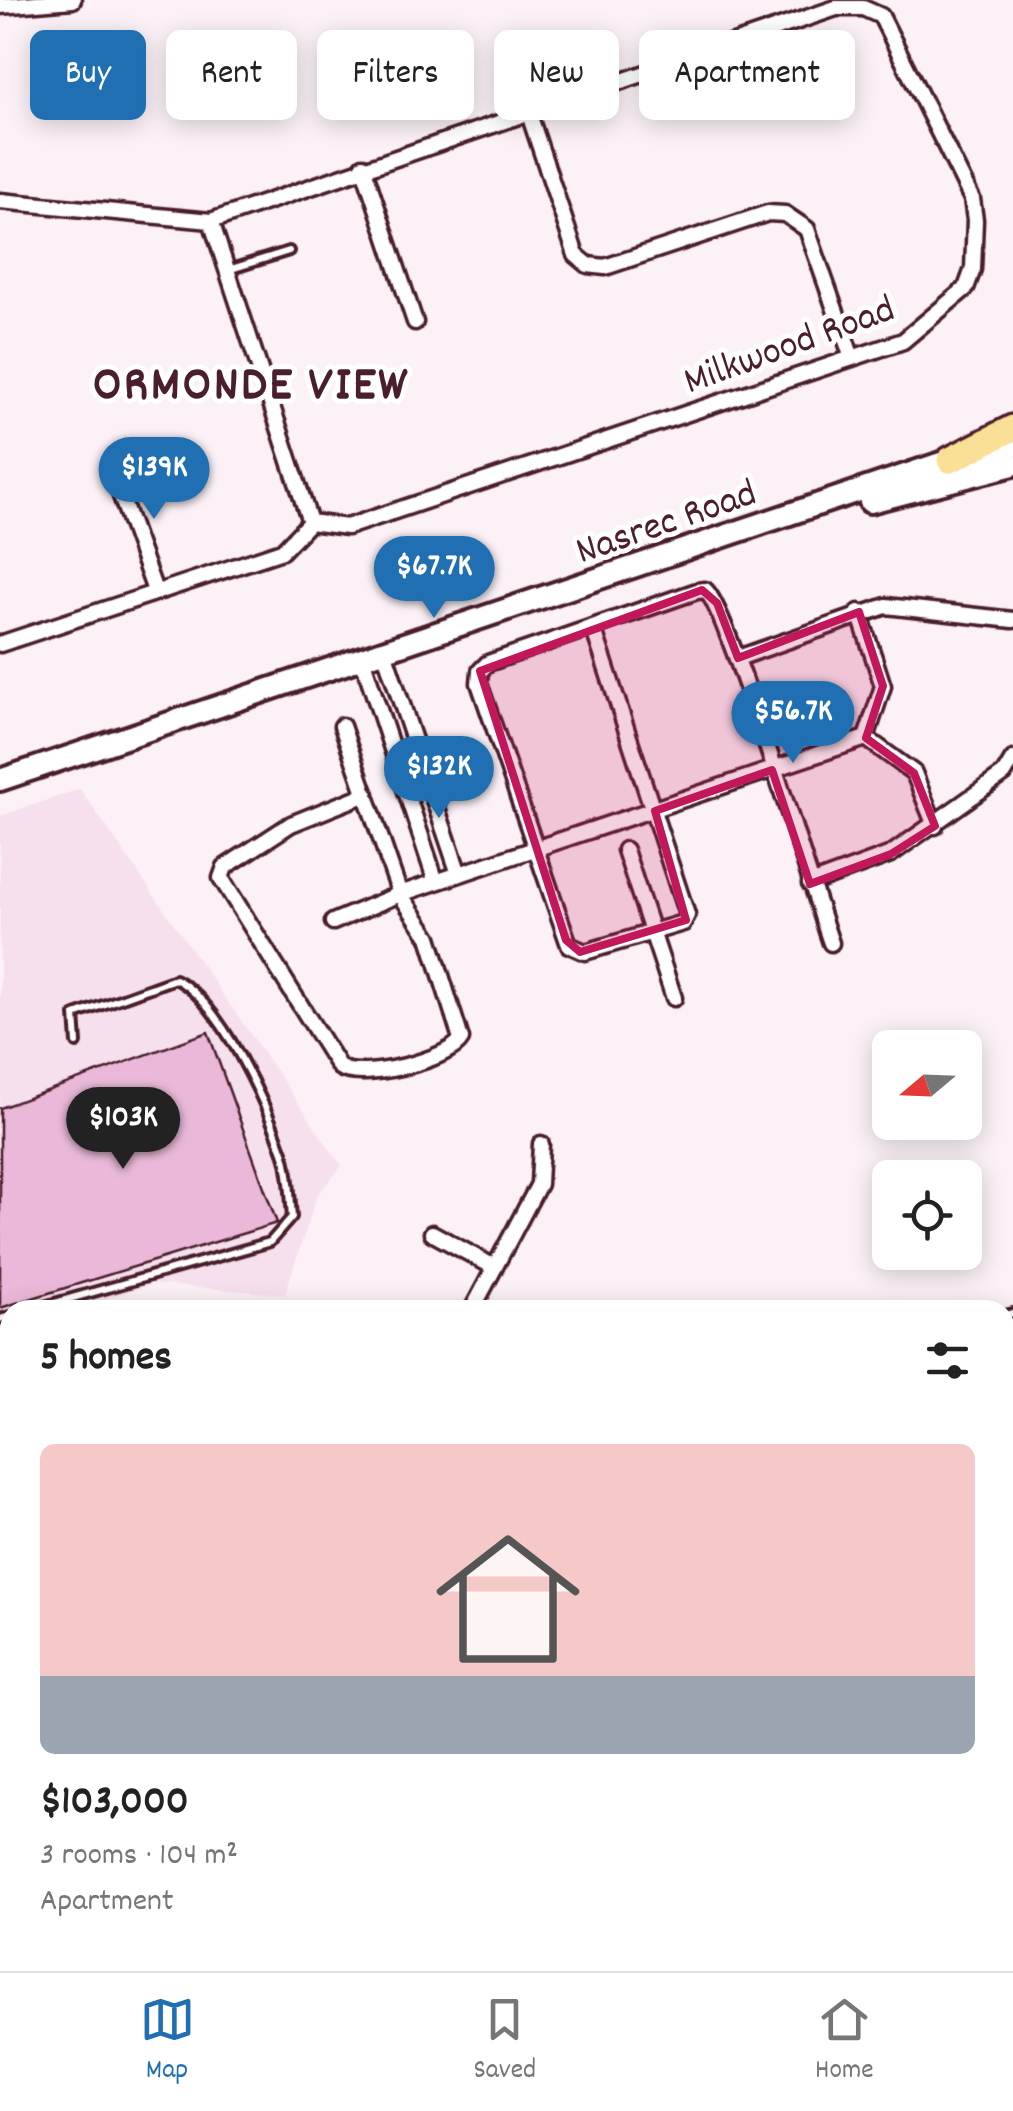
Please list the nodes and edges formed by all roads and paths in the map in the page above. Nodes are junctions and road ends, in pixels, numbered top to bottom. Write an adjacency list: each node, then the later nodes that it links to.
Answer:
1 (73, 0): 2 (street)
2 (0, 6)
3 (619, 81): 12 (street, Milkwood Road)
4 (501, 120): 6 (street, Milkwood Road)
5 (531, 120): 12 (street)
6 (364, 166): 8 (street, Milkwood Road); 11 (street)
7 (0, 201): 8 (street, Milkwood Road)
8 (210, 221): 10 (street)
9 (290, 250): 10 (lane)
10 (227, 270): 18 (street)
11 (416, 322)
12 (852, 358): 18 (street, Milkwood Road)
13 (1013, 428): 15 (highway)
14 (1013, 447): 15 (main road, Nasrec Road)
15 (950, 460): 24 (main road, Nasrec Road)
16 (1013, 466): 24 (main road, Nasrec Road)
17 (111, 468): 19 (street)
18 (310, 522): 19 (street)
19 (155, 591): 23 (street)
20 (859, 612): 21 (street); 25 (street); 28 (street)
21 (1013, 620)
22 (593, 627): 25 (street); 36 (street); 38 (street)
23 (0, 644)
24 (386, 657): 26 (main road, Nasrec Road); 30 (street)
25 (738, 658): 31 (street)
26 (364, 664): 32 (street); 33 (main road, Nasrec Road); 34 (main road, Nasrec Road)
27 (342, 726): 35 (street)
28 (866, 738): 31 (street); 37 (street)
29 (1013, 759): 37 (street)
30 (424, 767): 32 (street); 40 (street)
31 (772, 770): 36 (street); 42 (street)
32 (400, 775): 41 (street)
33 (0, 780)
34 (0, 793)
35 (366, 794): 43 (street); 43 (street)
36 (655, 811): 38 (street); 45 (street)
37 (935, 826): 42 (street)
38 (537, 849): 40 (street); 45 (street)
39 (625, 850): 45 (street)
40 (460, 874): 41 (street)
41 (436, 882): 43 (street)
42 (810, 884): 46 (street)
43 (400, 894): 44 (street)
44 (334, 922)
45 (652, 932): 47 (street)
46 (831, 943)
47 (674, 998)
48 (77, 1043): 52 (lane)
49 (540, 1144): 51 (street)
50 (432, 1233): 51 (street)
51 (494, 1267): 53 (street)
52 (65, 1300)
53 (477, 1300)

